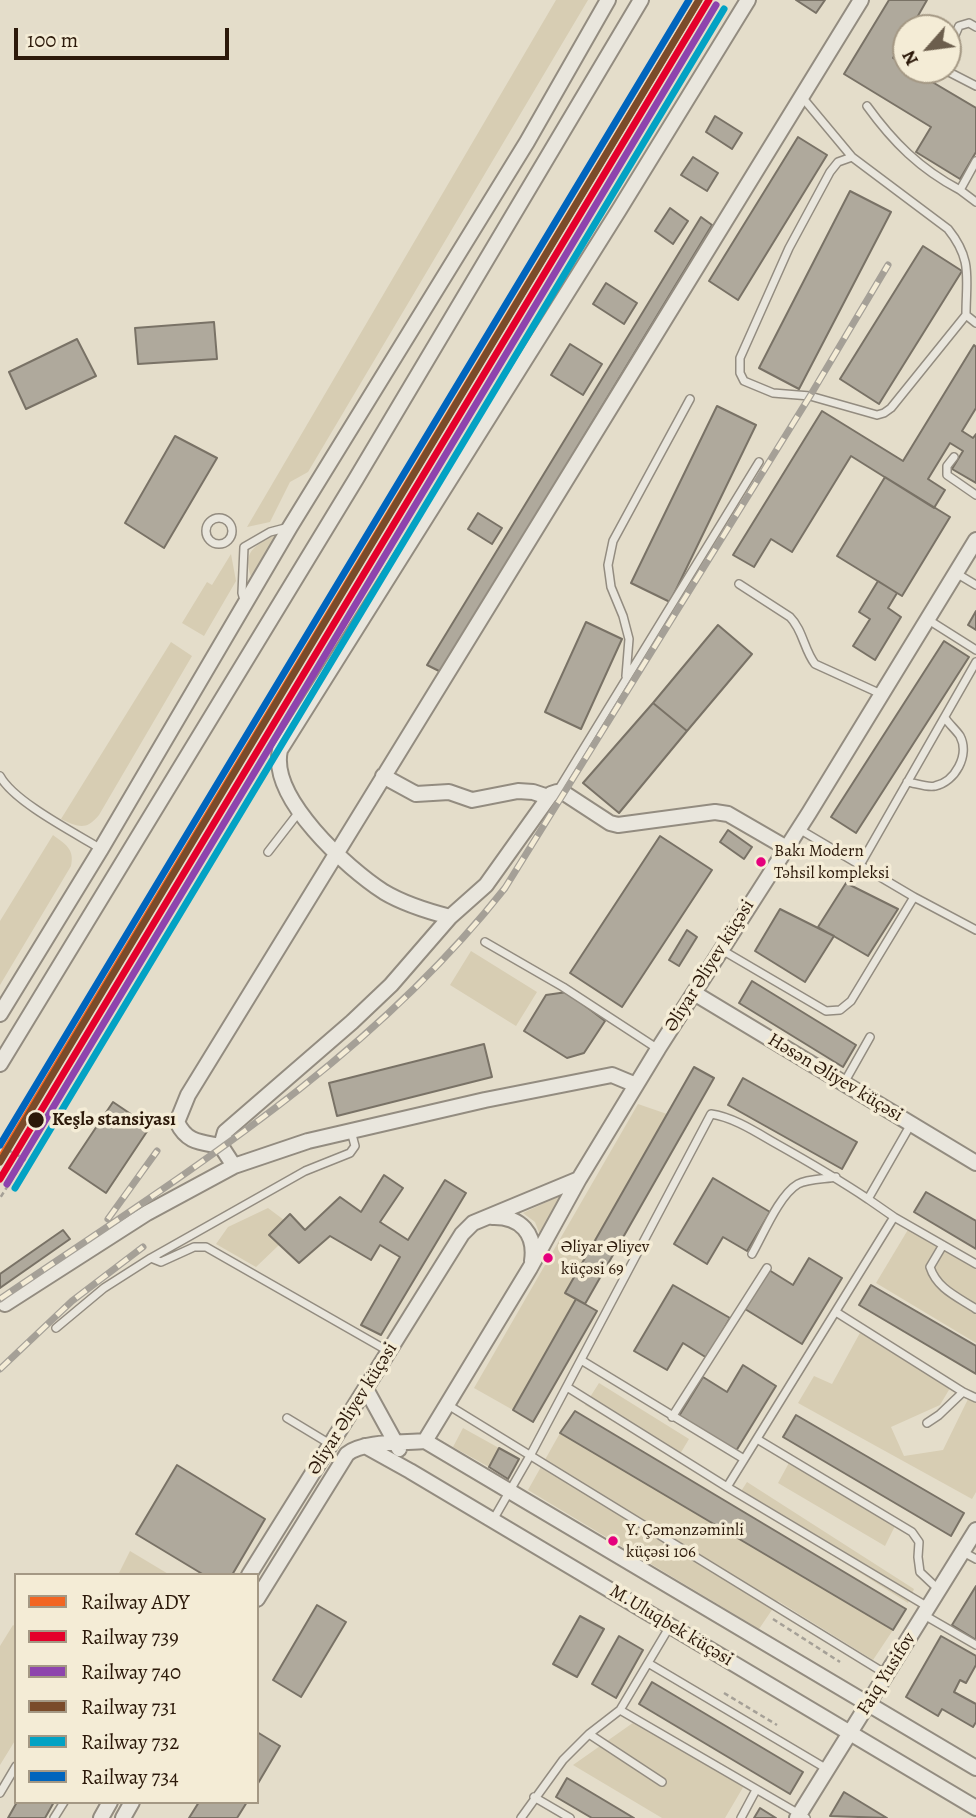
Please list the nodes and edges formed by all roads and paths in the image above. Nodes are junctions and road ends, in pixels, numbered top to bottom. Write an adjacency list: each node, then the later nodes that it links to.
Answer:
1 (608, 0): 17 (street)
2 (641, 0): 51 (street)
3 (748, 0): 35 (street)
4 (861, 0): 5 (street)
5 (801, 96): 7 (lane); 32 (street)
6 (867, 106): 9 (lane)
7 (852, 157): 11 (lane); 11 (lane)
8 (976, 161): 9 (lane)
9 (960, 190): 10 (lane)
10 (976, 202)
11 (966, 315): 12 (lane)
12 (976, 323)
13 (690, 399): 28 (lane)
14 (954, 457): 16 (lane)
15 (759, 462): 28 (lane)
16 (976, 495)
17 (290, 527): 20 (lane); 24 (street)
18 (230, 538): 20 (lane)
19 (976, 540): 21 (street, Əliyar Əliyev küçəsi)
20 (244, 547): 24 (lane)
21 (956, 573): 23 (lane); 25 (street, Əliyar Əliyev küçəsi)
22 (739, 584): 29 (lane)
23 (976, 585)
24 (246, 604): 38 (street)
25 (927, 619): 26 (lane); 29 (street, Əliyar Əliyev küçəsi)
26 (976, 650)
27 (976, 662): 30 (lane)
28 (625, 680): 34 (lane)
29 (881, 694): 36 (street, Əliyar Əliyev küçəsi)
30 (945, 718): 33 (lane); 33 (lane)
31 (0, 776): 38 (lane)
32 (383, 776): 34 (street); 40 (street)
33 (907, 782): 41 (lane)
34 (552, 794): 37 (street); 43 (street)
35 (300, 811): 39 (lane); 40 (street)
36 (799, 829): 37 (street, Əliyar Əliyev küçəsi); 41 (lane)
37 (785, 847): 46 (street, Əliyar Əliyev küçəsi)
38 (101, 849): 48 (street)
39 (268, 852)
40 (336, 854): 43 (street); 57 (street)
41 (860, 864): 42 (lane)
42 (914, 897): 44 (lane); 46 (lane)
43 (450, 917): 57 (street)
44 (976, 930)
45 (485, 942): 50 (lane)
46 (721, 949): 47 (street, Əliyar Əliyev küçəsi)
47 (694, 993): 50 (street, Əliyar Əliyev küçəsi); 52 (street, Həsən Əliyev küçəsi)
48 (0, 1014)
49 (870, 1037): 52 (lane)
50 (658, 1049): 53 (street, Əliyar Əliyev küçəsi)
51 (0, 1064)
52 (844, 1083): 54 (street, Həsən Əliyev küçəsi)
53 (636, 1085): 55 (street); 61 (street, Əliyar Əliyev küçəsi)
54 (912, 1124): 58 (street, Həsən Əliyev küçəsi); 63 (lane)
55 (351, 1130): 59 (street); 68 (lane)
56 (0, 1146): 62 (path)
57 (221, 1146): 59 (street)
58 (976, 1163)
59 (234, 1166): 72 (street)
60 (836, 1177): 63 (lane); 67 (lane); 77 (lane)
61 (579, 1179): 64 (street, Əliyar Əliyev küçəsi); 70 (street, Əliyar Əliyev küçəsi)
62 (0, 1198)
63 (868, 1199): 65 (lane)
64 (488, 1217): 70 (street); 76 (street, Əliyar Əliyev küçəsi)
65 (894, 1217): 66 (lane); 74 (lane)
66 (943, 1245): 69 (lane); 73 (lane)
67 (752, 1254)
68 (151, 1258): 75 (lane); 76 (lane)
69 (976, 1264)
70 (530, 1268): 82 (street, Əliyar Əliyev küçəsi)
71 (766, 1268): 83 (lane)
72 (5, 1304)
73 (976, 1309)
74 (836, 1312): 80 (lane); 86 (lane)
75 (56, 1328)
76 (389, 1351): 79 (street, Əliyar Əliyev küçəsi)
77 (581, 1360): 78 (lane); 83 (lane)
78 (567, 1387): 91 (lane); 94 (lane)
79 (366, 1389): 88 (street, Əliyar Əliyev küçəsi); 89 (street)
80 (963, 1392): 81 (lane); 85 (lane)
81 (976, 1398)
82 (448, 1405): 87 (street, Əliyar Əliyev küçəsi); 91 (lane)
83 (672, 1417): 92 (lane)
84 (287, 1418): 88 (lane)
85 (927, 1423)
86 (757, 1439): 92 (lane); 100 (lane)
87 (425, 1441): 89 (street, Əliyar Əliyev küçəsi); 95 (street, M.Uluqbek küçəsi)
88 (330, 1444): 99 (street, Əliyar Əliyev küçəsi)
89 (396, 1444): 90 (street, Əliyar Əliyev küçəsi); 93 (street)
90 (365, 1446): 93 (street, M.Uluqbek küçəsi); 101 (street, Əliyar Əliyev küçəsi)
91 (531, 1454): 95 (lane); 108 (lane)
92 (744, 1459): 94 (lane)
93 (410, 1471): 96 (street, M.Uluqbek küçəsi)
94 (727, 1487): 102 (lane)
95 (510, 1491): 96 (lane); 110 (street, M.Uluqbek küçəsi)
96 (492, 1521): 104 (street, M.Uluqbek küçəsi)
97 (976, 1530): 98 (street, Faiq Yusifov)
98 (970, 1556): 100 (street, Faiq Yusifov)
99 (250, 1573)
100 (939, 1590): 102 (street, Faiq Yusifov)
101 (259, 1596)
102 (926, 1611): 105 (lane); 108 (street, Faiq Yusifov)
103 (773, 1619): 106 (path)
104 (670, 1626): 107 (lane); 114 (street, M.Uluqbek küçəsi)
105 (976, 1644)
106 (840, 1662)
107 (648, 1663): 111 (lane); 117 (lane)
108 (887, 1675): 110 (street, Faiq Yusifov)
109 (724, 1693): 112 (path)
110 (868, 1705): 114 (street, Faiq Yusifov); 115 (street, M.Uluqbek küçəsi)
111 (620, 1710): 113 (lane); 119 (lane)
112 (785, 1730)
113 (589, 1734): 118 (lane); 121 (lane)
114 (849, 1734): 117 (street, Faiq Yusifov); 122 (street, M.Uluqbek küçəsi)
115 (976, 1768)
116 (14, 1769): 120 (lane)
117 (827, 1769): 123 (street, Faiq Yusifov)
118 (662, 1782)
119 (755, 1790): 123 (lane); 126 (lane)
120 (0, 1793)
121 (534, 1797): 124 (lane); 125 (lane)
122 (976, 1808)
123 (801, 1817)
124 (521, 1818)
125 (570, 1818)
126 (741, 1818)

